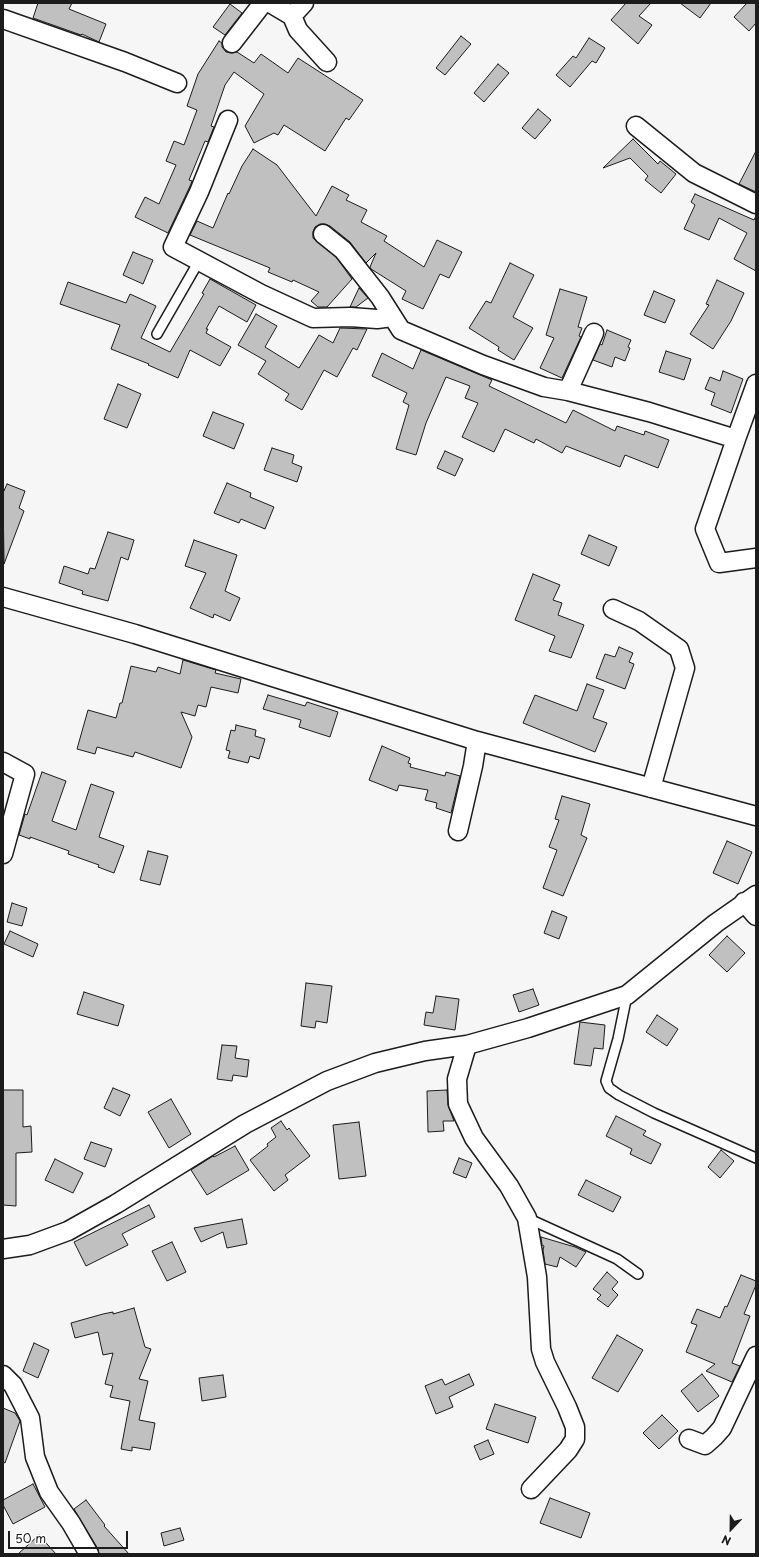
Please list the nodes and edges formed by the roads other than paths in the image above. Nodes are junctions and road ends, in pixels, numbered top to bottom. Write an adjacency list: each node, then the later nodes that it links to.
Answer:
1 (263, 3): 5 (street)
2 (270, 3): 3 (street)
3 (298, 9): 6 (street)
4 (3, 19): 7 (street)
5 (232, 43)
6 (327, 62)
7 (176, 83)
8 (228, 120): 12 (street)
9 (636, 126): 10 (street)
10 (756, 204)
11 (323, 234): 13 (street)
12 (199, 261): 13 (street); 15 (lane)
13 (392, 317): 17 (street)
14 (594, 333): 17 (street)
15 (157, 334)
16 (756, 384): 18 (street)
17 (568, 391): 18 (street)
18 (736, 439): 19 (street)
19 (756, 558)
20 (3, 597): 22 (street)
21 (613, 608): 24 (street)
22 (477, 741): 24 (street); 26 (street)
23 (3, 762): 27 (street)
24 (651, 788): 25 (street)
25 (756, 816)
26 (458, 831)
27 (3, 854)
28 (750, 899): 29 (street); 30 (street)
29 (756, 916)
30 (627, 995): 31 (street); 32 (lane)
31 (467, 1045): 33 (street); 34 (street)
32 (756, 1158)
33 (527, 1218): 35 (lane); 39 (street)
34 (3, 1249)
35 (638, 1274)
36 (756, 1356): 38 (street)
37 (3, 1375): 40 (street)
38 (689, 1439)
39 (531, 1489)
40 (89, 1554)

